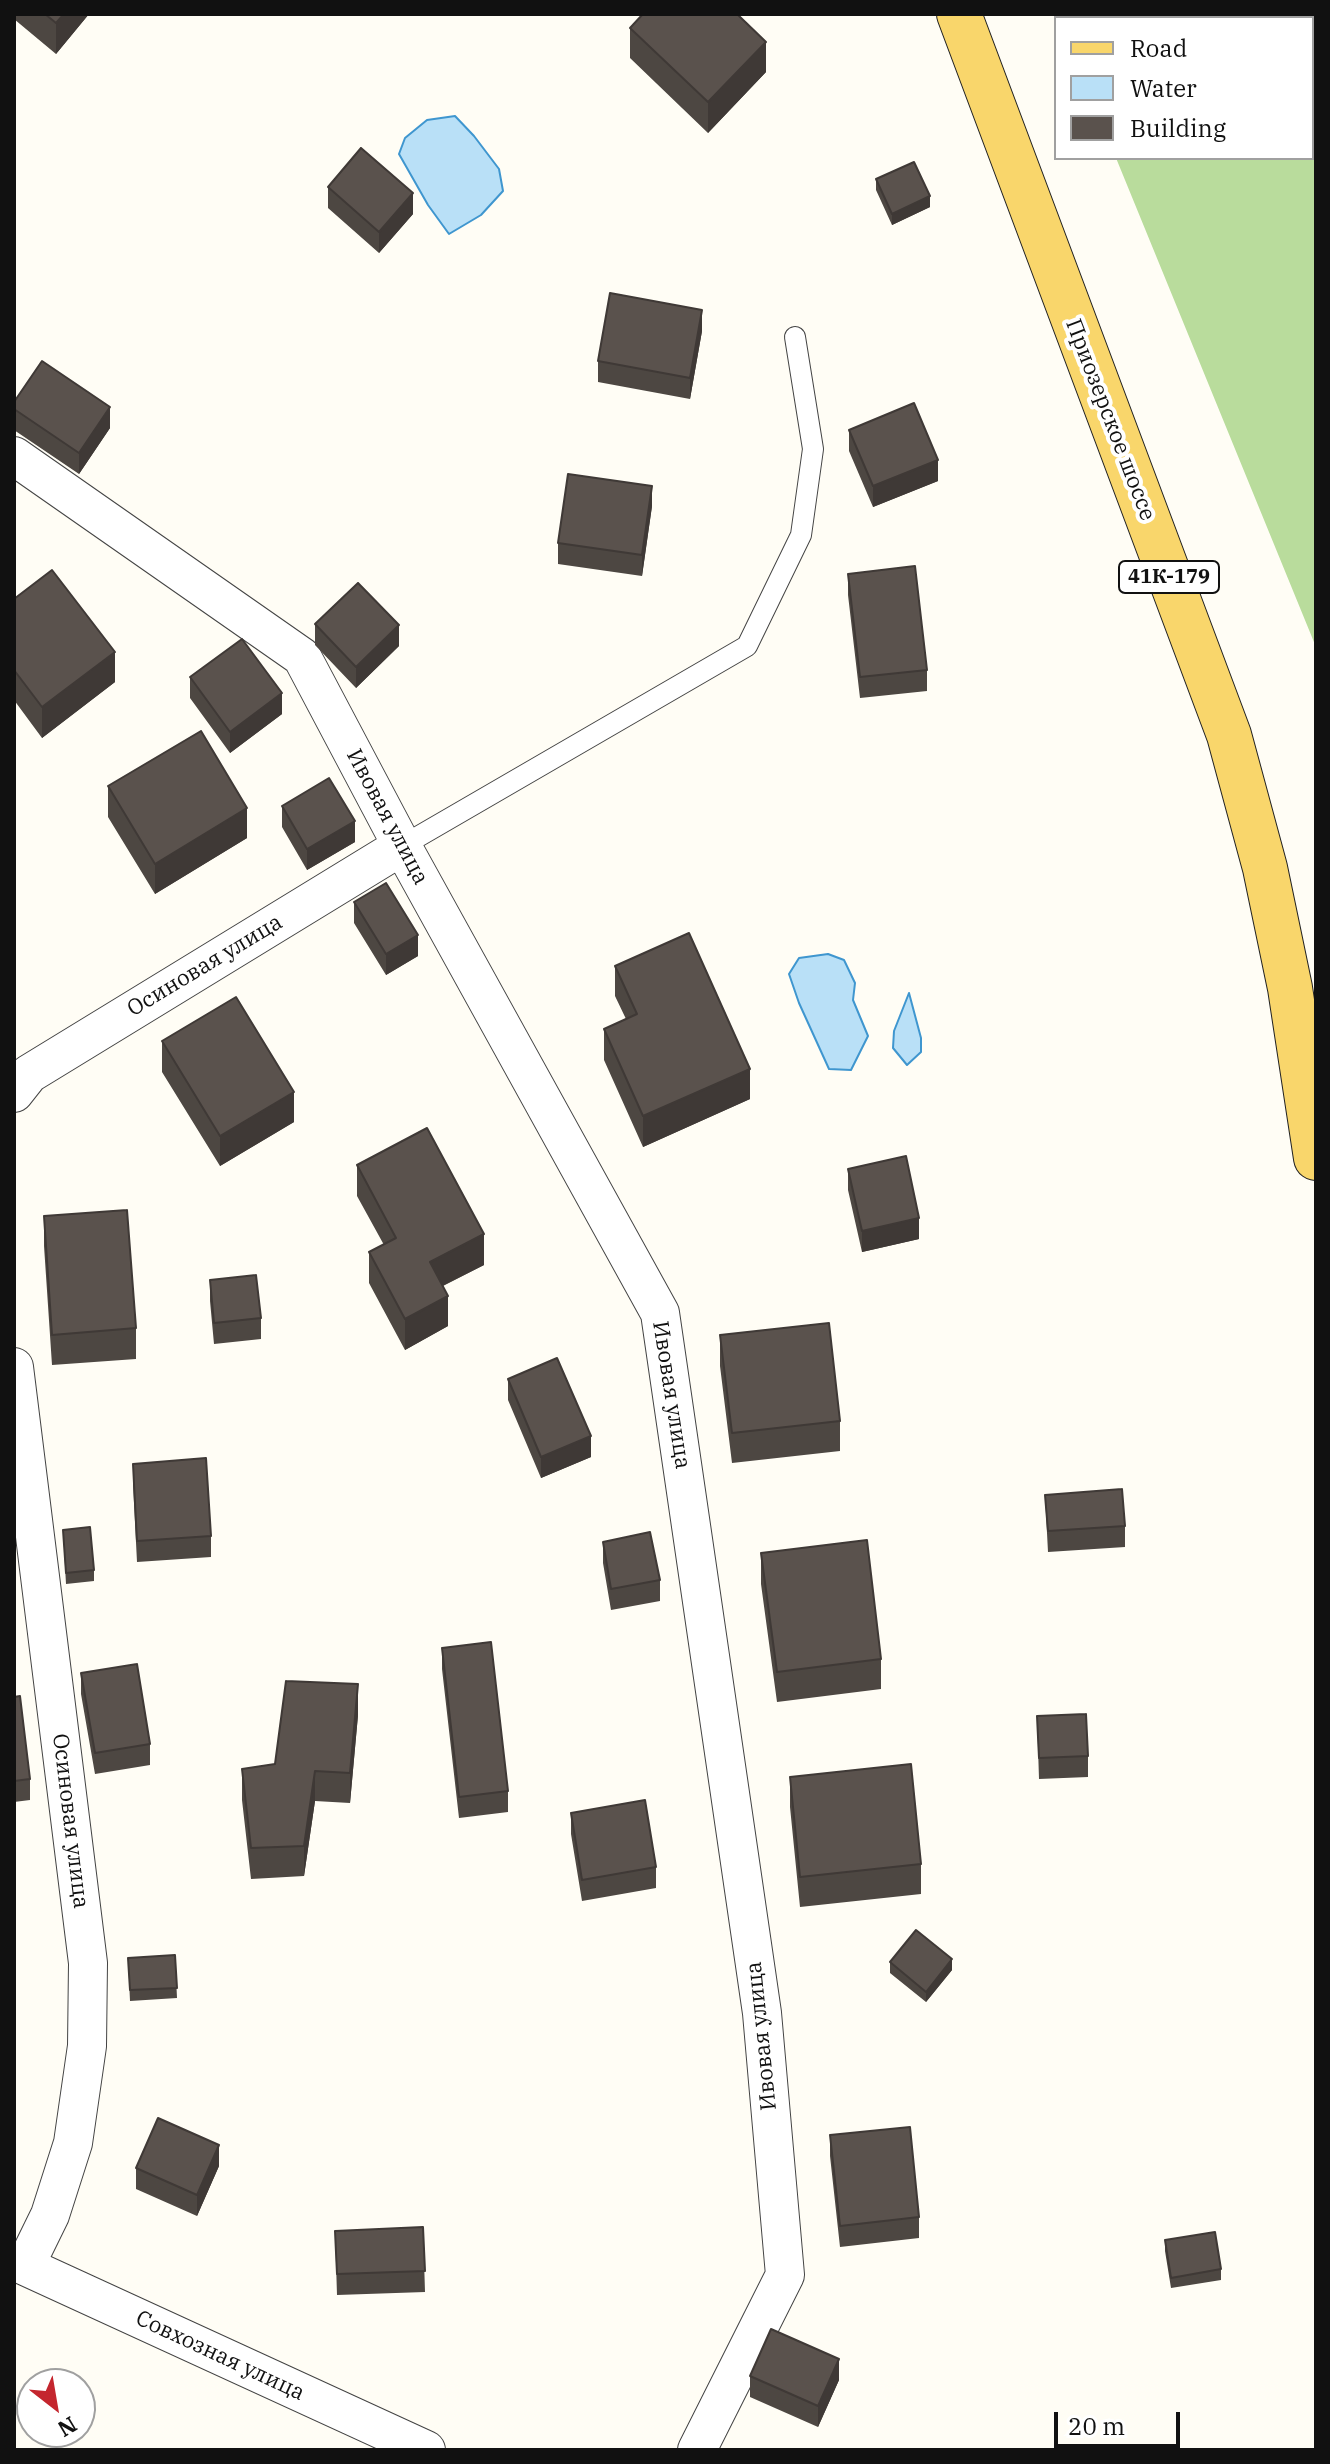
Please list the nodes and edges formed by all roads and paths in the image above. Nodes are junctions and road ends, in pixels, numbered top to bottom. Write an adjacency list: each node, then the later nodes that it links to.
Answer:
1 (959, 14): 6 (main road, Приозерское шоссе / 41К-179)
2 (795, 337): 4 (lane)
3 (14, 456): 4 (street, Ивовая улица)
4 (402, 846): 5 (street, Осиновая улица); 10 (street, Ивовая улица)
5 (14, 1093)
6 (1316, 1158)
7 (14, 1367): 8 (street, Осиновая улица)
8 (20, 2264): 9 (street, Совхозная улица)
9 (426, 2450)
10 (697, 2450)

